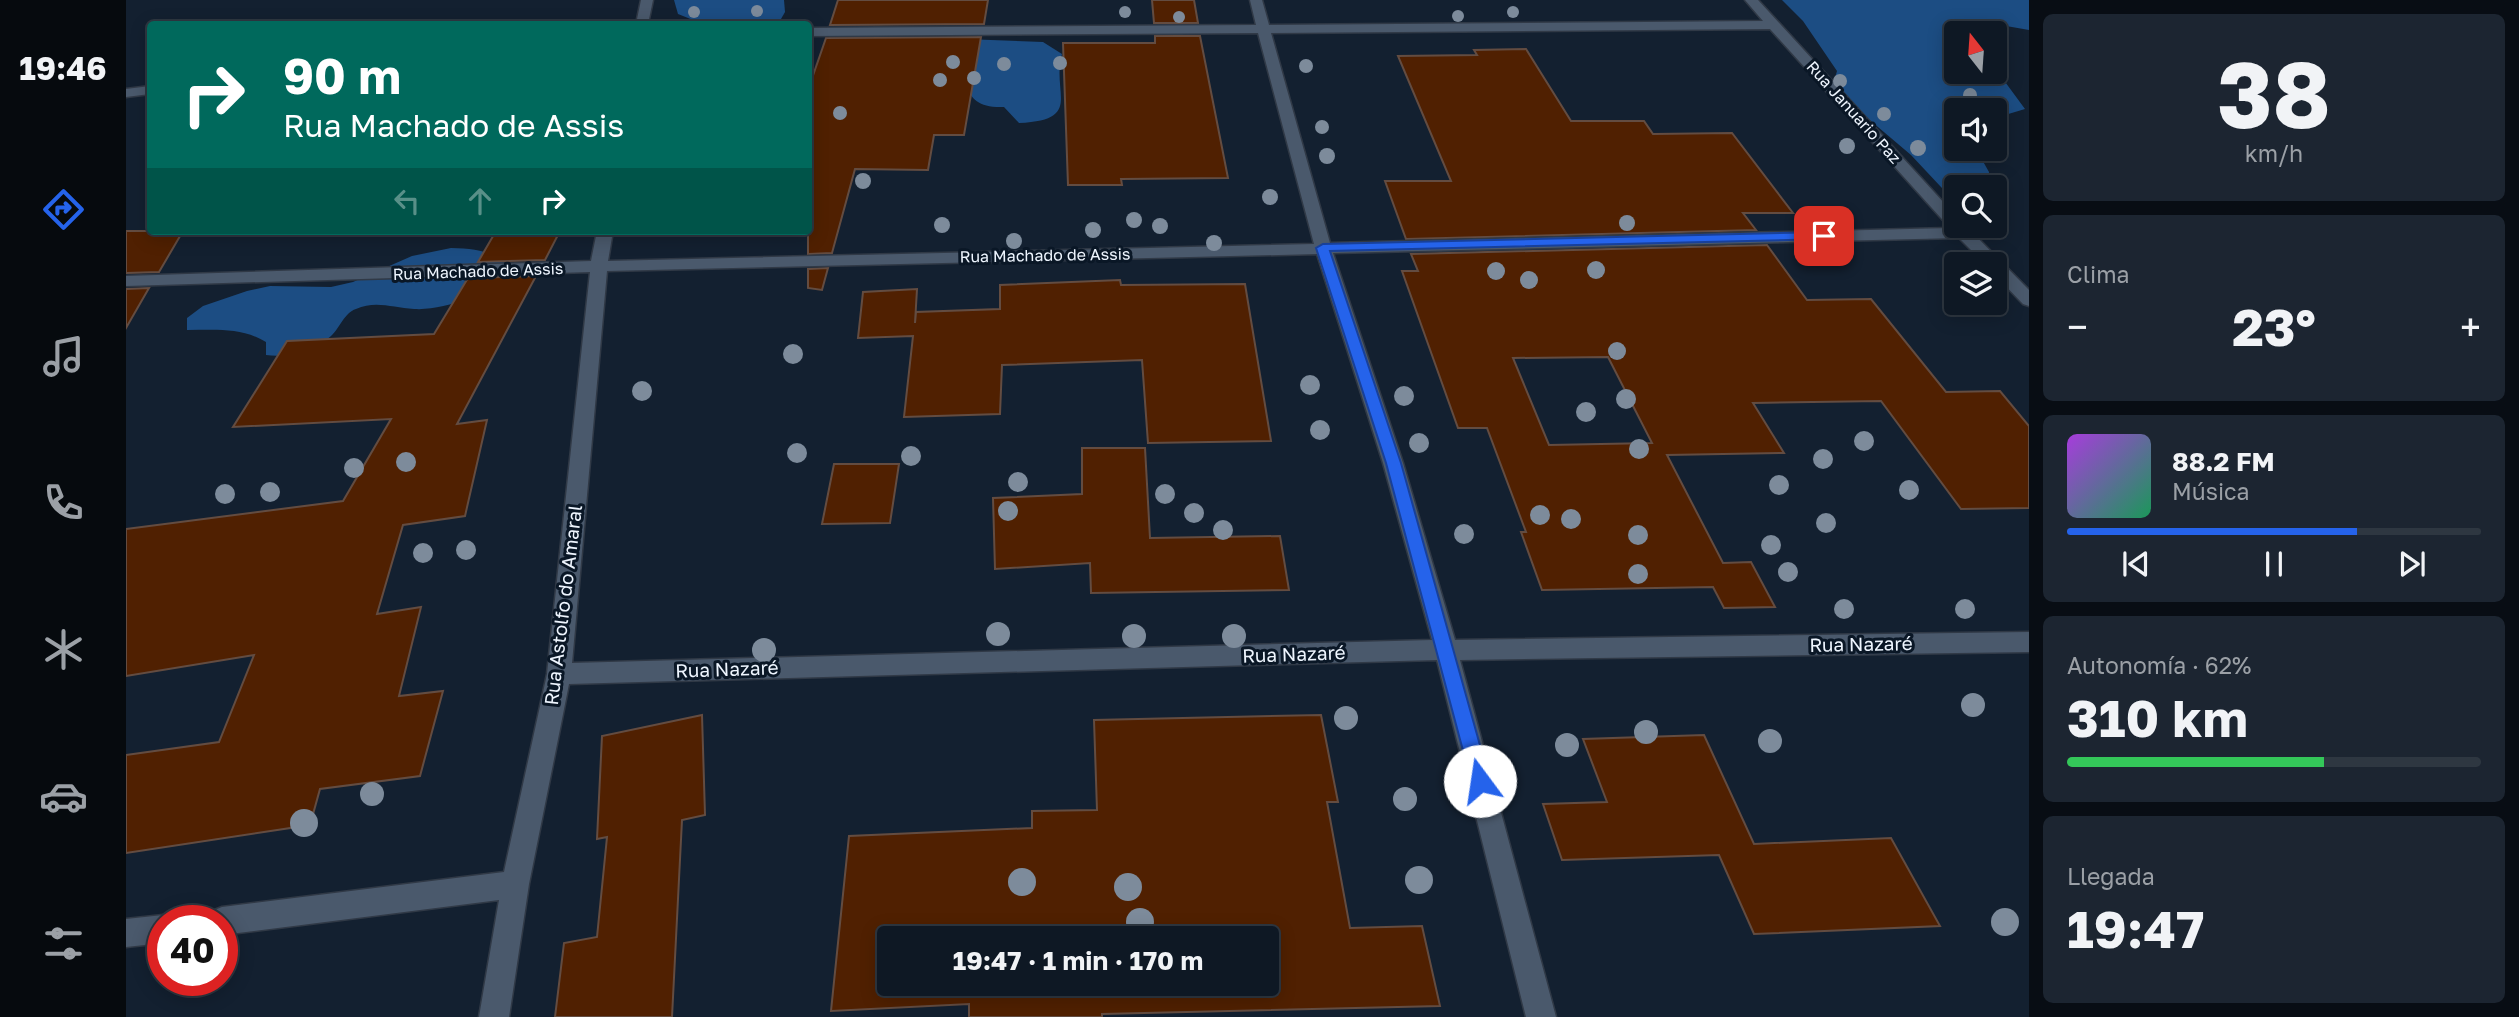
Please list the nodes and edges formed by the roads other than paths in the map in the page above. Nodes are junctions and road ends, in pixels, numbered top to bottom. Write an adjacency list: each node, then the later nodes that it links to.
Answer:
1 (647, 0): 4 (street)
2 (1256, 0): 6 (street)
3 (1751, 0): 5 (street, Rua Januario Paz)
4 (643, 21)
5 (1775, 25): 6 (street); 10 (street, Rua Januario Paz)
6 (1264, 27): 7 (street); 14 (street)
7 (812, 32)
8 (147, 90): 9 (street)
9 (126, 93)
10 (1944, 211)
11 (1944, 228): 14 (street, Rua Machado de Assis)
12 (604, 235): 16 (street, Rua Astolfo do Amaral)
13 (1968, 238): 15 (street, Rua Januario Paz)
14 (1323, 248): 16 (street, Rua Machado de Assis); 21 (street)
15 (1982, 252)
16 (598, 266): 18 (street, Rua Machado de Assis); 22 (street, Rua Astolfo do Amaral)
17 (2007, 278): 19 (street, Rua Januario Paz)
18 (126, 281)
19 (2029, 300)
20 (2029, 642): 21 (street, Rua Nazaré)
21 (1446, 650): 22 (street, Rua Nazaré); 28 (street)
22 (559, 674): 23 (street, Rua Astolfo do Amaral)
23 (515, 884): 24 (street); 27 (street, Rua Astolfo do Amaral)
24 (238, 919)
25 (147, 931): 26 (street)
26 (126, 933)
27 (494, 1017)
28 (1541, 1017)

